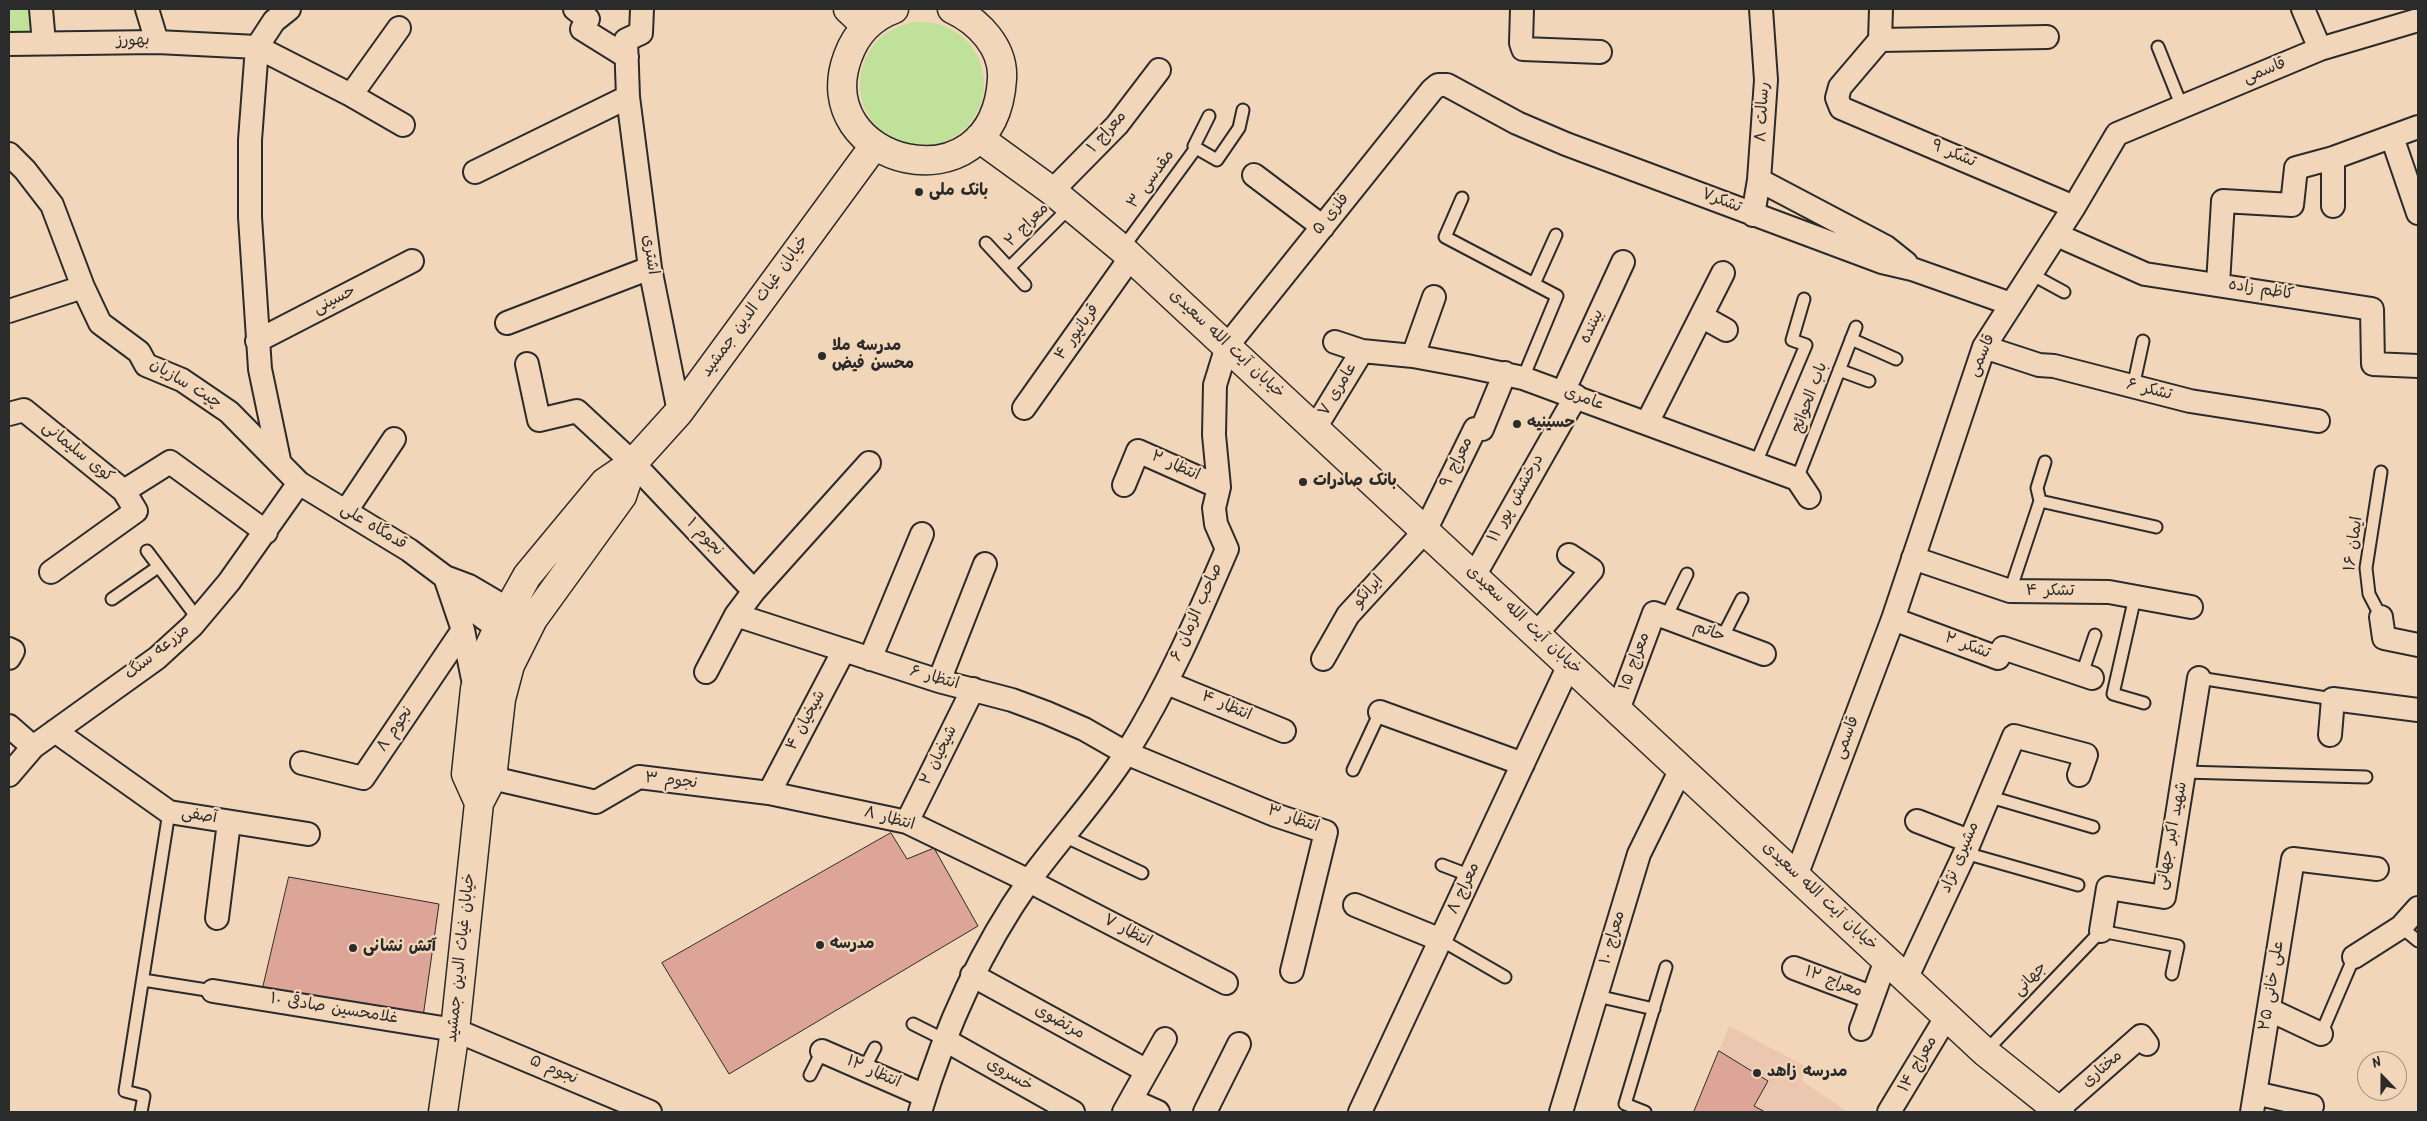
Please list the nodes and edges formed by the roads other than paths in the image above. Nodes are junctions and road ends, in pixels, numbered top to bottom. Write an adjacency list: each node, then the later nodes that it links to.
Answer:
1 (41, 9): 18 (street)
2 (147, 9): 17 (street)
3 (289, 9): 20 (street)
4 (575, 9): 24 (street)
5 (642, 9): 24 (street)
6 (894, 9): 12 (main road)
7 (1522, 9): 23 (street)
8 (1761, 9): 42 (street, رسالت ۸)
9 (1881, 9): 16 (street)
10 (2303, 9): 22 (street)
11 (964, 11): 35 (main road)
12 (857, 18): 36 (main road)
13 (2418, 20): 22 (street, قاسمی)
14 (399, 28): 27 (street)
15 (2047, 37): 16 (street)
16 (1880, 40): 46 (street, تشکر ۹)
17 (157, 42): 18 (street, بهورز); 20 (street, بهورز)
18 (44, 43): 19 (street, بهورز)
19 (9, 44)
20 (257, 47): 27 (street); 75 (street)
21 (2158, 47): 29 (lane)
22 (2320, 50): 29 (street, قاسمی)
23 (1600, 52)
24 (626, 57): 28 (street, اشتری)
25 (1159, 70): 44 (street, معراج ۱)
26 (1438, 85): 48 (street, تشکر۷); 49 (street, فلزی ۵)
27 (351, 95): 32 (street)
28 (628, 97): 40 (street); 56 (street, اشتری)
29 (2182, 107): 46 (street, قاسمی)
30 (1243, 110): 37 (lane, مقدسی ۳)
31 (1210, 116): 37 (lane)
32 (403, 125)
33 (2418, 127): 34 (street)
34 (2392, 137): 39 (street); 47 (street)
35 (979, 138): 36 (main road); 44 (main road, خیابان آیت الله سعیدی)
36 (874, 146): 91 (main road, خیابان غیاث الدین جمشید)
37 (1196, 148): 53 (lane, مقدسی ۳)
38 (9, 154): 64 (street, چیت سازیان)
39 (2333, 158): 45 (street); 62 (street)
40 (475, 172)
41 (1254, 175): 49 (street)
42 (1759, 180): 48 (street, رسالت ۸); 58 (street)
43 (1462, 198): 61 (lane)
44 (1061, 199): 53 (main road, خیابان آیت الله سعیدی); 57 (lane, معراج ۲)
45 (2333, 206)
46 (2074, 207): 51 (street, قاسمی)
47 (2418, 213)
48 (1753, 215): 58 (street, تشکر۷)
49 (1323, 227): 78 (street, فلزی ۵)
50 (1556, 235): 61 (lane)
51 (2057, 235): 60 (street, قاسمی); 62 (street, کاظم زاده)
52 (986, 243): 57 (lane)
53 (1127, 253): 78 (main road, خیابان آیت الله سعیدی); 90 (street, قربانپور ۴)
54 (412, 262): 75 (street, حسینی)
55 (1623, 262): 89 (street, بیننده)
56 (650, 268): 71 (street); 91 (street, اشتری)
57 (1009, 268): 63 (lane)
58 (1912, 269): 68 (street, تشکر۷)
59 (1723, 273): 70 (street)
60 (2031, 274): 65 (lane); 68 (street, قاسمی)
61 (1534, 284): 86 (lane)
62 (2218, 284): 84 (street, کاظم زاده)
63 (1025, 285)
64 (83, 287): 69 (street); 97 (street, چیت سازیان)
65 (2064, 292)
66 (1434, 297): 81 (street)
67 (1804, 299): 101 (lane)
68 (2011, 304): 79 (street, قاسمی)
69 (9, 311)
70 (1701, 316): 73 (street); 94 (street)
71 (507, 323)
72 (1856, 328): 74 (lane, باب الحوائج)
73 (1726, 330)
74 (1851, 339): 82 (lane); 85 (lane, باب الحوائج)
75 (257, 341): 97 (street)
76 (2143, 341): 88 (lane)
77 (1335, 342): 80 (street, عامری)
78 (1226, 346): 95 (main road, خیابان آیت الله سعیدی); 105 (street, صاحب الزمان ۶)
79 (1984, 347): 88 (street, تشکر ۶); 116 (street, قاسمی)
80 (1362, 351): 81 (street, عامری); 95 (street, عامری ۷)
81 (1413, 356): 86 (street, عامری)
82 (1896, 359)
83 (527, 364): 99 (street)
84 (2418, 366)
85 (1839, 370): 87 (lane); 106 (lane, باب الحوائج)
86 (1514, 376): 89 (street, عامری); 111 (street, معراج ۹)
87 (1868, 381)
88 (2133, 387): 93 (street, تشکر ۶)
89 (1569, 394): 94 (street, عامری); 121 (street, درخشش پور ۱۱)
90 (1024, 408)
91 (679, 412): 99 (main road, خیابان غیاث الدین جمشید)
92 (9, 414): 107 (street, کوی سلیمانی)
93 (2318, 421)
94 (1647, 423): 101 (street, عامری)
95 (1315, 428): 111 (main road, خیابان آیت الله سعیدی)
96 (394, 439): 109 (street)
97 (279, 460): 103 (street, چیت سازیان)
98 (2045, 462): 108 (lane)
99 (633, 463): 123 (street, نجوم ۱); 134 (main road, خیابان غیاث الدین جمشید)
100 (869, 463): 123 (street)
101 (1755, 465): 106 (street, عامری)
102 (2381, 472): 131 (lane, ایمان ۱۶)
103 (299, 483): 109 (street, قدمگاه علی); 112 (street, مزرعه سنگ)
104 (1124, 485): 105 (street, انتظار ۲)
105 (1219, 487): 151 (street, صاحب الزمان ۶)
106 (1803, 488)
107 (124, 491): 112 (street, کوی سلیمانی); 119 (street)
108 (2040, 501): 110 (lane); 124 (lane)
109 (346, 512): 122 (street, قدمگاه علی)
110 (2156, 526)
111 (1425, 531): 121 (main road, خیابان آیت الله سعیدی); 145 (street, ایرانکو)
112 (266, 532): 132 (street, مزرعه سنگ)
113 (922, 534): 144 (street)
114 (147, 552): 118 (lane)
115 (1569, 554): 136 (street)
116 (1912, 558): 124 (street, تشکر ۴); 133 (street, قاسمی)
117 (985, 564): 150 (street)
118 (158, 567): 126 (lane); 132 (lane)
119 (51, 572)
120 (1687, 574): 130 (lane)
121 (1474, 576): 136 (main road, خیابان آیت الله سعیدی)
122 (445, 577): 134 (street, قدمگاه علی); 135 (street)
123 (754, 591): 129 (street)
124 (2010, 591): 125 (street, تشکر ۴)
125 (2134, 597): 128 (street, تشکر ۴); 155 (lane)
126 (112, 599)
127 (1742, 599): 138 (lane)
128 (2191, 607)
129 (736, 615): 141 (street, انتظار ۶); 147 (street)
130 (1660, 615): 138 (street, حاتم); 156 (street, معراج ۱۵)
131 (2380, 617): 139 (street)
132 (198, 619): 160 (street, مزرعه سنگ)
133 (1893, 619): 148 (street, تشکر ۲); 189 (street, قاسمی)
134 (515, 624): 152 (main road, خیابان غیاث الدین جمشید); 173 (main road, خیابان غیاث الدین جمشید)
135 (463, 630): 152 (street); 165 (street, نجوم ۸)
136 (1536, 634): 146 (main road, خیابان آیت الله سعیدی)
137 (2095, 635): 148 (lane)
138 (1722, 638): 142 (street, حاتم)
139 (2418, 645)
140 (9, 649): 143 (street)
141 (844, 650): 144 (street, انتظار ۶); 174 (street, شیخیان ۴)
142 (1764, 654)
143 (9, 658)
144 (870, 659): 150 (street, انتظار ۶)
145 (1323, 660)
146 (1569, 665): 156 (main road, خیابان آیت الله سعیدی); 166 (street, معراج ۸)
147 (706, 672)
148 (2087, 676)
149 (2198, 678): 154 (lane); 169 (street, شهید اکبر جهانی)
150 (939, 681): 153 (street, انتظار ۶)
151 (1167, 683): 161 (street, انتظار ۴); 164 (street, صاحب الزمان ۶)
152 (475, 689): 176 (main road, خیابان غیاث الدین جمشید)
153 (973, 689): 164 (street, انتظار ۶); 180 (street, شیخیان ۲)
154 (2333, 698): 157 (street); 162 (street)
155 (2144, 703)
156 (1618, 710): 167 (main road, خیابان آیت الله سعیدی)
157 (2418, 710)
158 (1380, 712): 166 (street); 168 (lane)
159 (9, 726): 163 (street)
160 (55, 731): 163 (street, مزرعه سنگ); 177 (street, آصفی)
161 (1284, 732)
162 (2330, 735)
163 (33, 747): 170 (street, مزرعه سنگ)
164 (1126, 753): 183 (street, صاحب الزمان ۶); 203 (street, انتظار ۳)
165 (302, 763)
166 (1523, 764): 188 (street, معراج ۸)
167 (1681, 769): 189 (main road, خیابان آیت الله سعیدی); 211 (street, معراج ۱۰)
168 (1353, 770)
169 (2184, 772): 172 (lane); 196 (street, شهید اکبر جهانی)
170 (9, 775)
171 (2079, 775): 175 (street, مشیری نژاد)
172 (2366, 777)
173 (492, 778): 174 (street, نجوم ۳); 176 (main road, خیابان غیاث الدین جمشید)
174 (770, 793): 180 (street, انتظار ۸)
175 (1987, 796): 181 (lane); 184 (street, مشیری نژاد)
176 (479, 803): 218 (main road, خیابان غیاث الدین جمشید)
177 (169, 812): 179 (street, آصفی); 208 (lane)
178 (1917, 821): 184 (street)
179 (229, 822): 182 (street, آصفی); 194 (street)
180 (907, 822): 190 (street, انتظار ۸)
181 (2093, 827)
182 (308, 834)
183 (1064, 836): 187 (lane); 190 (street, صاحب الزمان ۶)
184 (1967, 847): 191 (lane); 207 (street, مشیری نژاد)
185 (1442, 864): 188 (lane)
186 (2377, 869): 214 (street, علی خانی ۲۵)
187 (1142, 873)
188 (1471, 876): 197 (street, معراج ۸)
189 (1796, 876): 200 (main road, خیابان آیت الله سعیدی)
190 (1029, 881): 205 (street, صاحب الزمان ۶); 209 (street, انتظار ۷)
191 (2078, 885)
192 (1354, 905): 197 (street)
193 (2418, 908): 195 (street)
194 (218, 918)
195 (2401, 927): 198 (lane); 199 (street)
196 (2100, 931): 204 (lane); 226 (lane, جهانی)
197 (1441, 940): 206 (lane); 241 (street, معراج ۸)
198 (2418, 941)
199 (2354, 957): 219 (lane)
200 (1886, 960): 207 (main road, خیابان آیت الله سعیدی); 212 (street, معراج ۱۲)
201 (1666, 967): 213 (lane)
202 (1794, 968): 212 (street, معراج ۱۲)
203 (1292, 972)
204 (2172, 974)
205 (972, 975): 221 (street, صاحب الزمان ۶); 228 (street, مرتضوی)
206 (1505, 977)
207 (1906, 979): 215 (main road, خیابان آیت الله سعیدی)
208 (143, 980): 210 (lane); 235 (lane)
209 (1226, 983)
210 (213, 991): 218 (street, غلامحسین صادقی ۱۰)
211 (1597, 996): 213 (lane); 242 (street, معراج ۱۰)
212 (1871, 998): 217 (street, معراج ۱۲)
213 (1654, 1009): 243 (lane)
214 (2270, 1010): 219 (street); 230 (street, علی خانی ۲۵)
215 (1947, 1016): 226 (main road, خیابان آیت الله سعیدی); 244 (street, معراج ۱۴)
216 (913, 1024): 221 (lane)
217 (1861, 1029)
218 (455, 1030): 236 (main road, خیابان غیاث الدین جمشید); 237 (street, نجوم ۵)
219 (2321, 1034)
220 (1165, 1039): 228 (street)
221 (945, 1040): 231 (street, صاحب الزمان ۶); 238 (street, خسروی)
222 (1239, 1044): 240 (street)
223 (2147, 1044): 234 (street, مختاری)
224 (875, 1048): 227 (lane)
225 (822, 1051): 227 (street, انتظار ۱۲); 229 (lane)
226 (1985, 1052): 234 (main road, خیابان آیت الله سعیدی)
227 (864, 1070): 231 (street, انتظار ۱۲)
228 (1147, 1070): 232 (street)
229 (810, 1075)
230 (2254, 1103): 233 (street)
231 (923, 1104)
232 (1127, 1106): 239 (street)
233 (2312, 1106)
234 (2058, 1111)
235 (140, 1112)
236 (443, 1112)
237 (647, 1112)
238 (1073, 1112)
239 (1158, 1112)
240 (1205, 1112)
241 (1360, 1112)
242 (1561, 1112)
243 (1645, 1112)
244 (1890, 1112)

